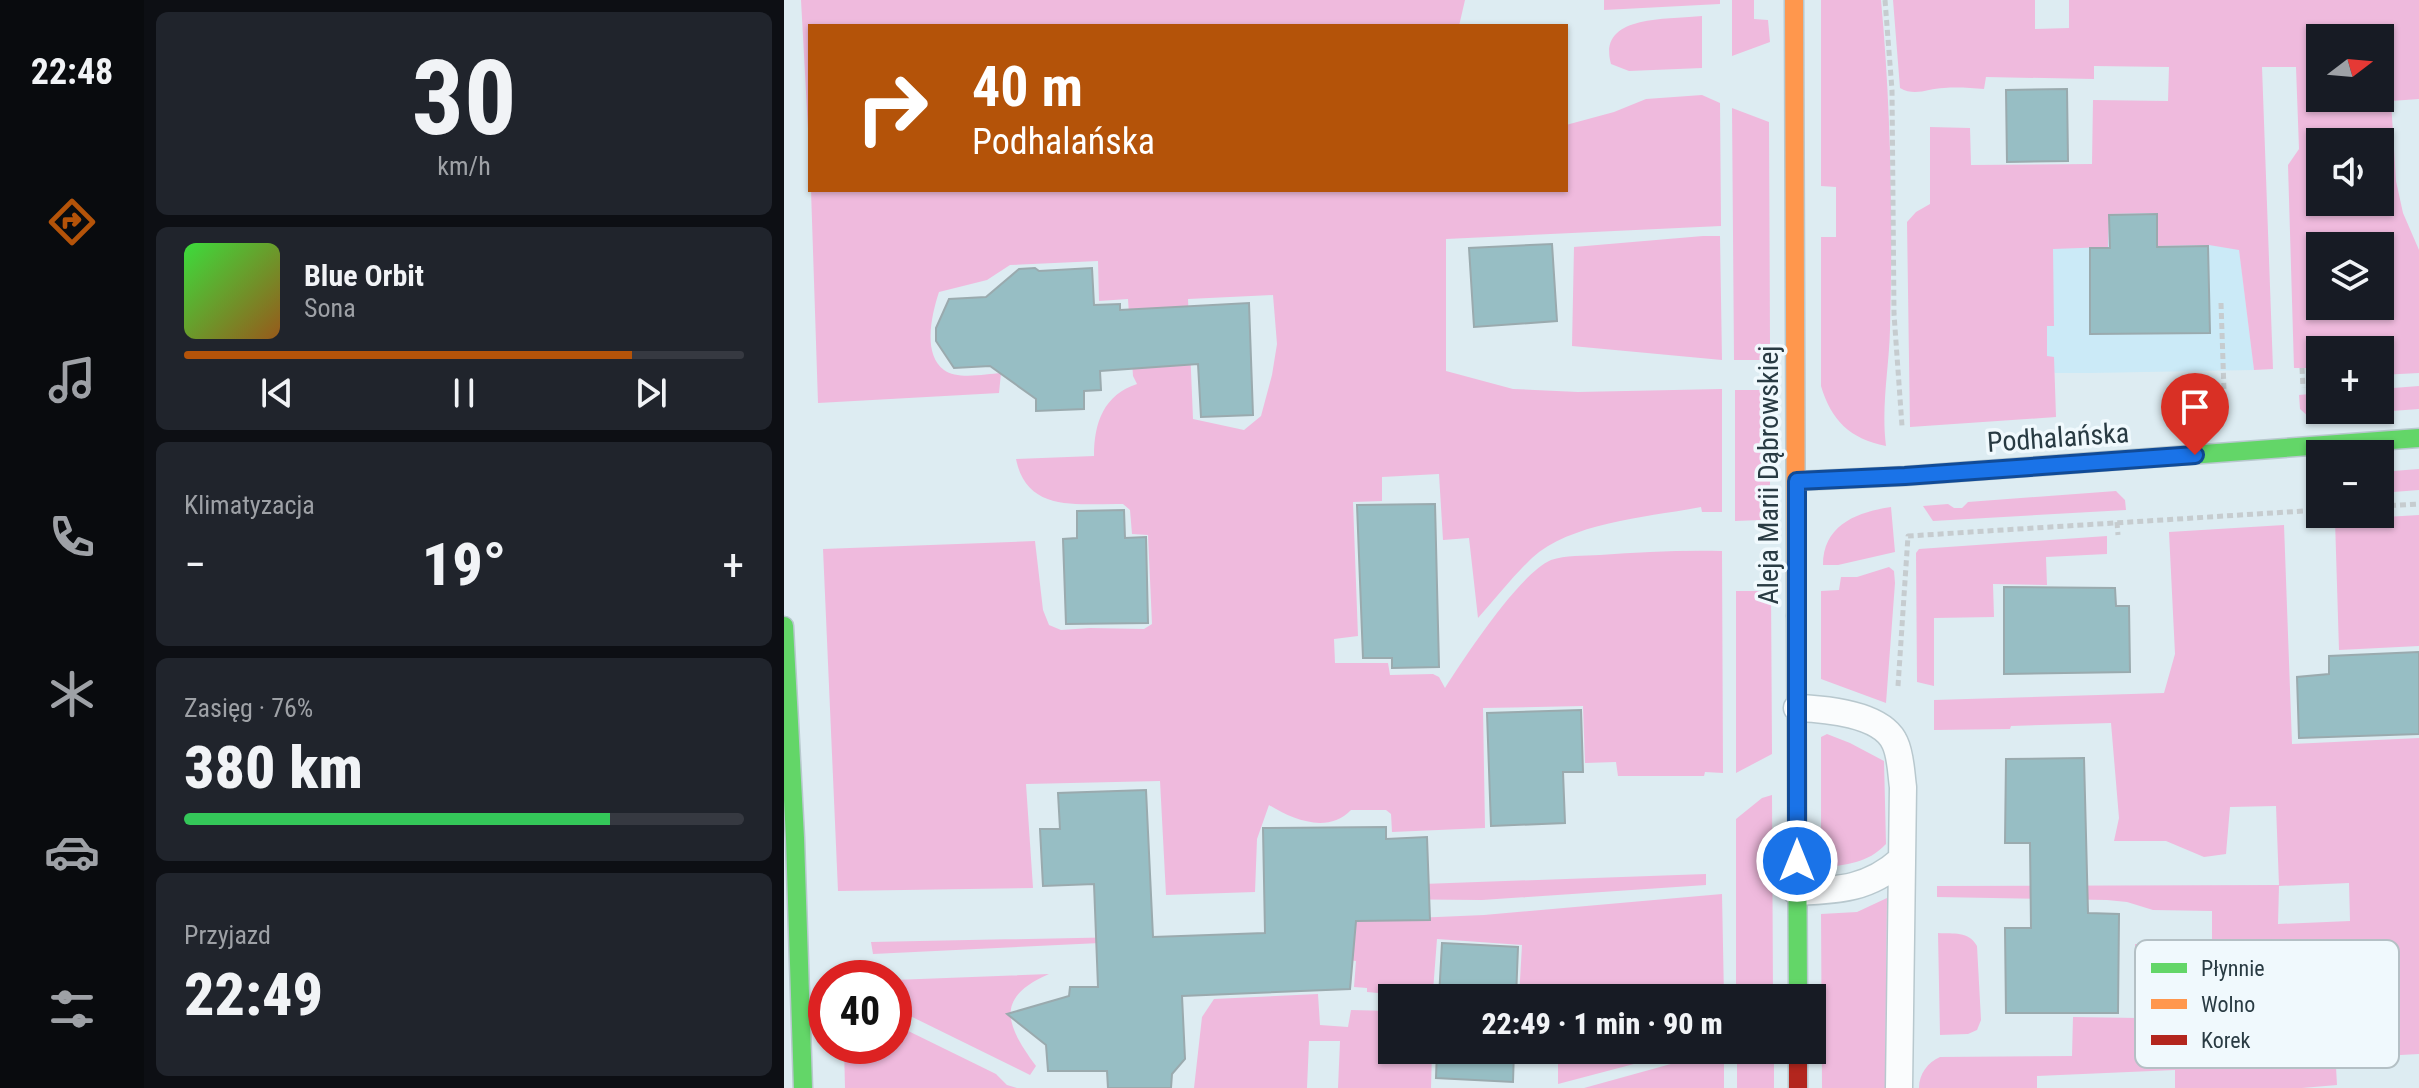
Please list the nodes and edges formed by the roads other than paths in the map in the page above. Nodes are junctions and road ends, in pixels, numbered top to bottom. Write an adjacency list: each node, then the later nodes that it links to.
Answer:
1 (1794, 0): 3 (street, Aleja Marii Dąbrowskiej)
2 (2419, 438): 3 (street, Podhalańska)
3 (1797, 481): 5 (street, Aleja Marii Dąbrowskiej)
4 (784, 626): 10 (street)
5 (1797, 708): 6 (lane); 7 (street, Aleja Marii Dąbrowskiej)
6 (1901, 860): 7 (lane); 12 (lane)
7 (1797, 892): 8 (street, Aleja Marii Dąbrowskiej)
8 (1798, 984)
9 (1798, 1064): 11 (street)
10 (803, 1088)
11 (1798, 1088)
12 (1899, 1088)

